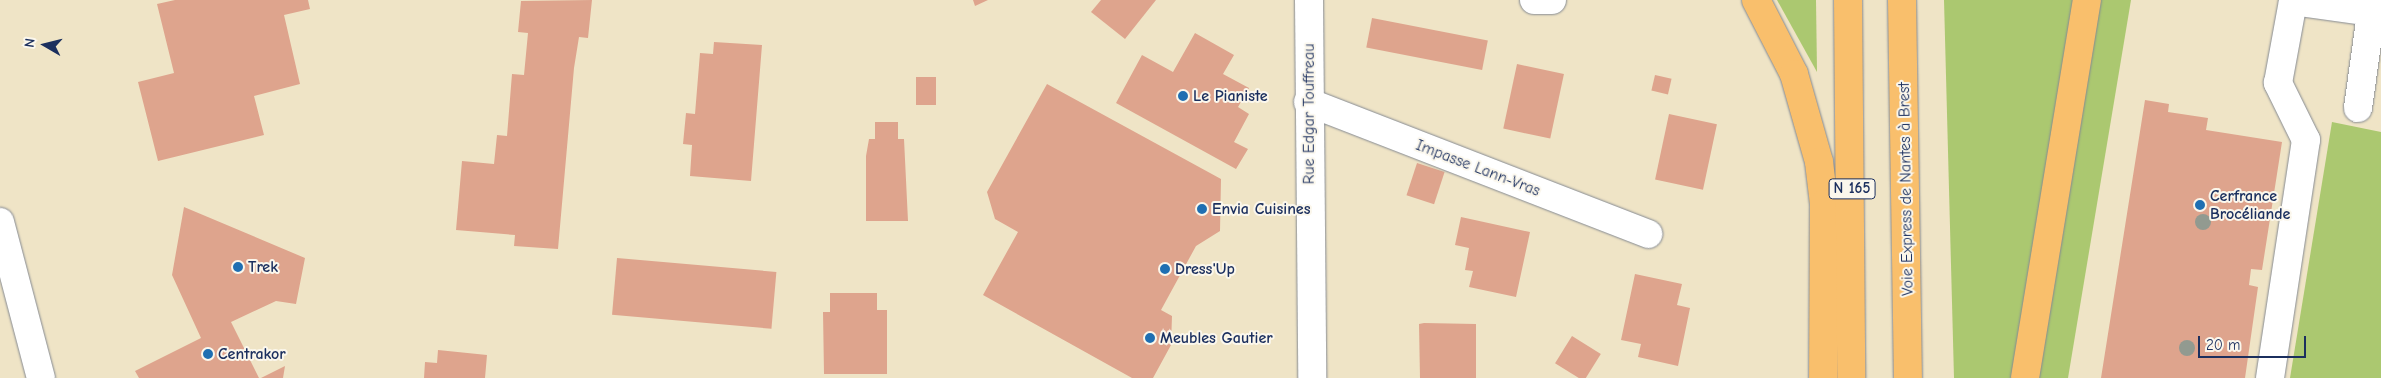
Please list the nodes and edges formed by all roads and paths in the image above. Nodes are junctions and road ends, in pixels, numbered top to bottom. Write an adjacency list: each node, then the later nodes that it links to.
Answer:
1 (1308, 0): 9 (street, Rue Edgar Touffreau)
2 (1534, 0): 3 (street)
3 (1552, 0)
4 (1756, 0): 15 (highway)
5 (1848, 0): 16 (highway, N 165)
6 (1902, 0): 17 (highway, Voie Express de Nantes à Brest)
7 (2087, 0): 18 (highway)
8 (2372, 6): 10 (street); 19 (street)
9 (1308, 102): 12 (street, Impasse Lann-Vras); 14 (street, Rue Edgar Touffreau)
10 (2358, 108)
11 (0, 222): 13 (street)
12 (1648, 234)
13 (41, 378)
14 (1312, 378)
15 (1823, 378)
16 (1852, 378)
17 (1908, 378)
18 (2024, 378)
19 (2270, 378)

